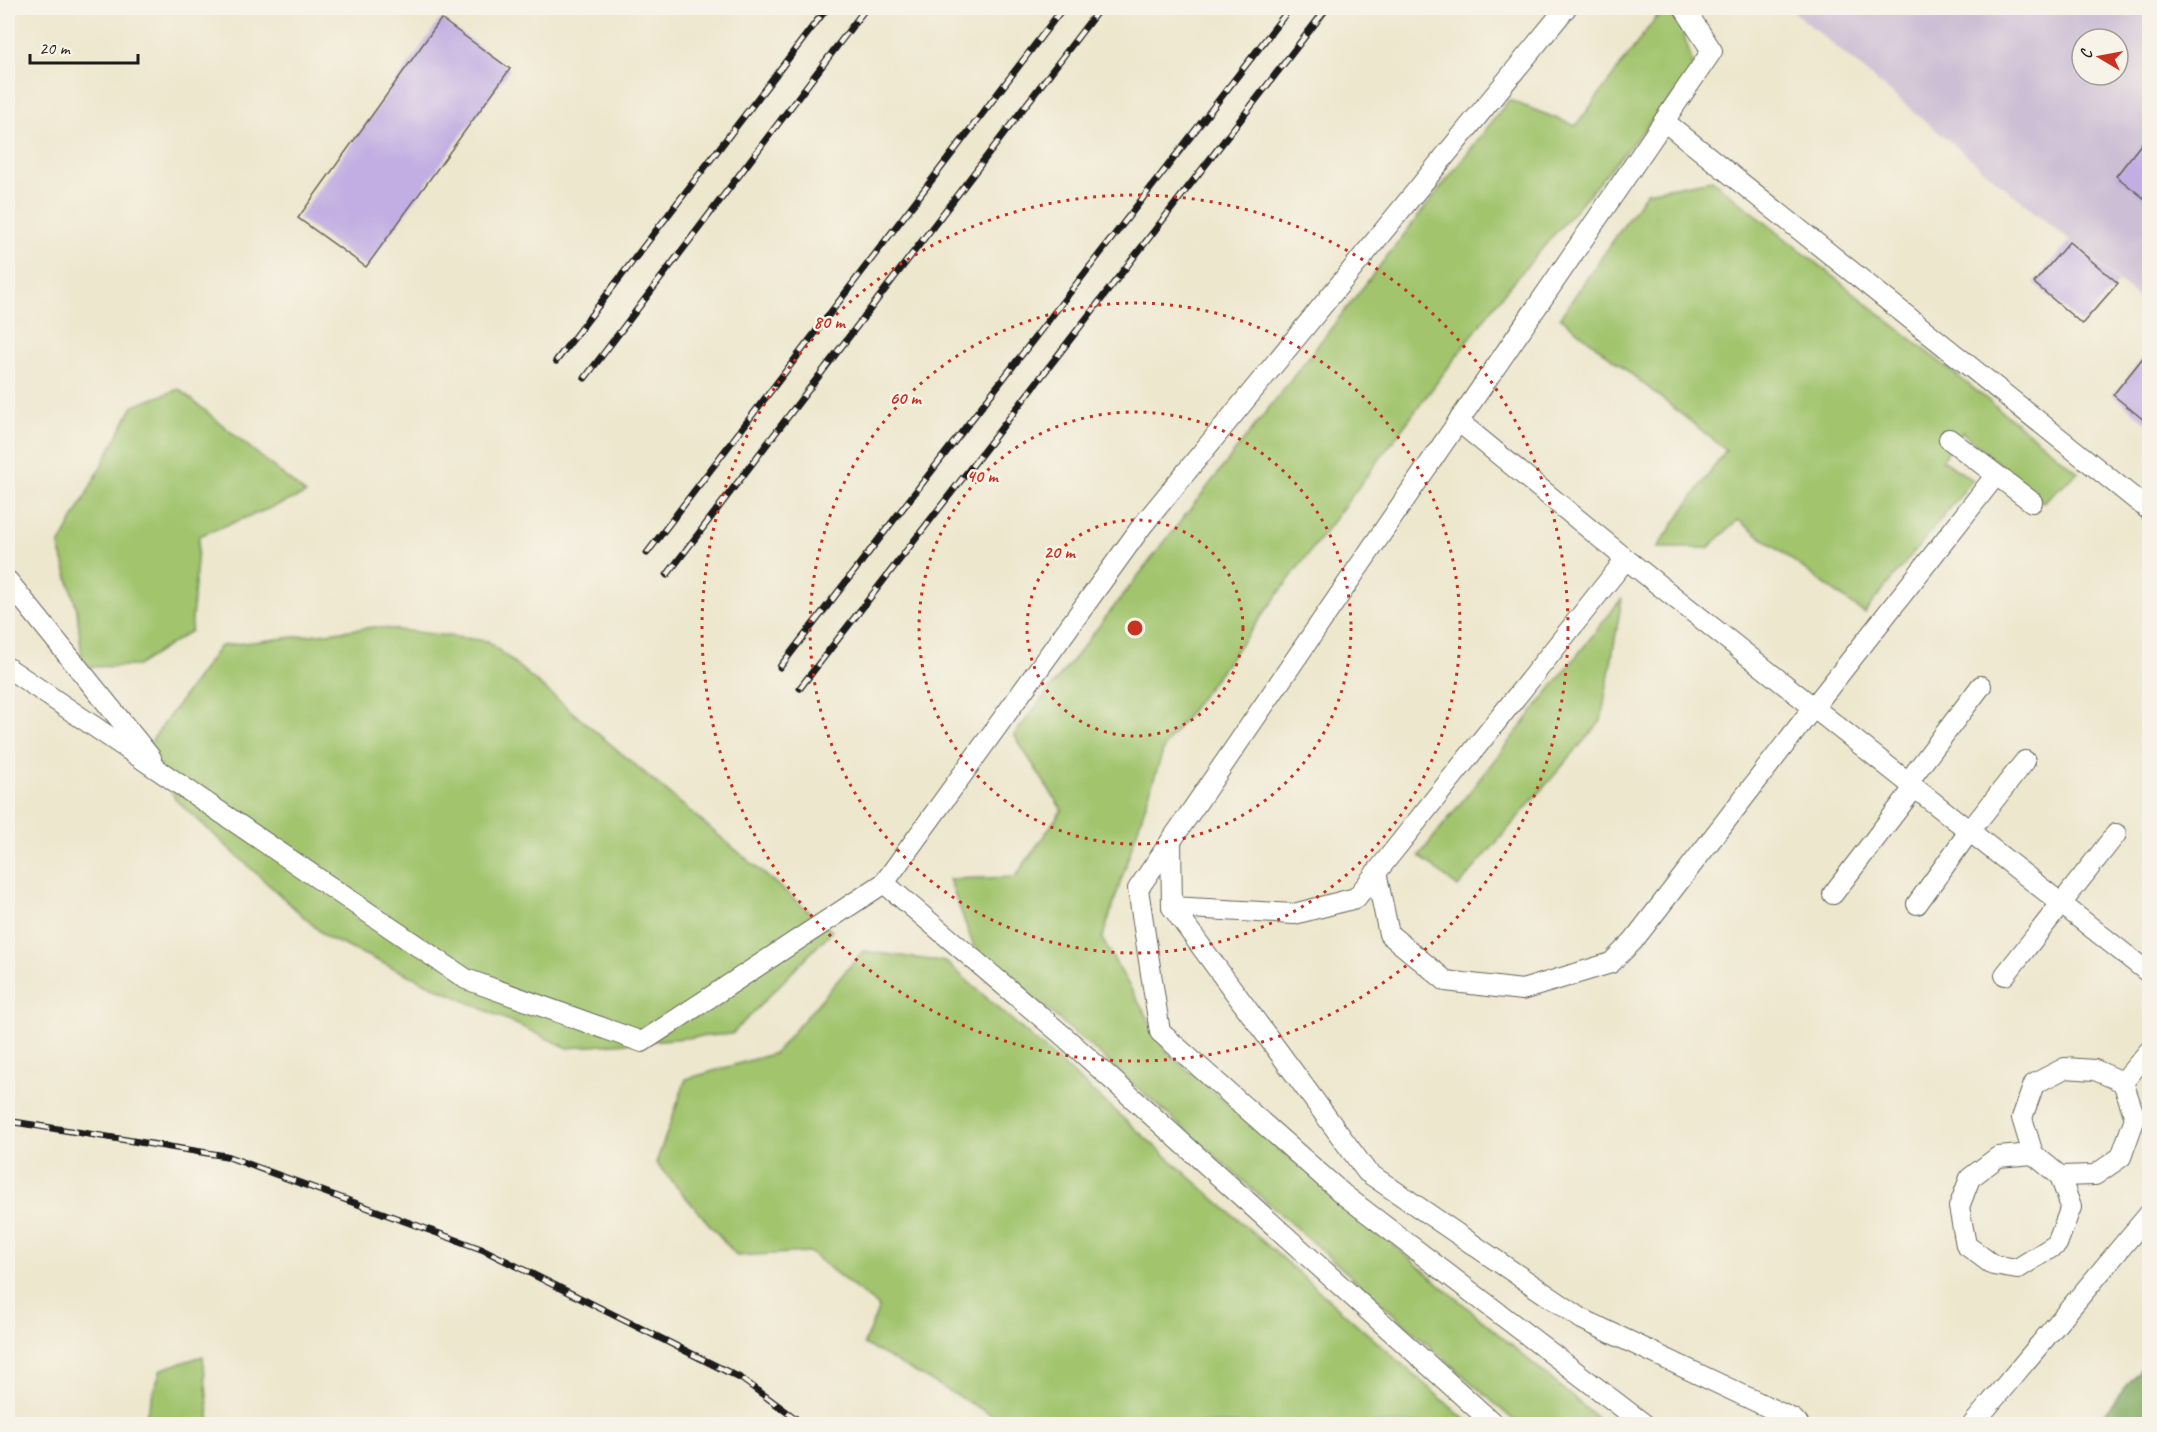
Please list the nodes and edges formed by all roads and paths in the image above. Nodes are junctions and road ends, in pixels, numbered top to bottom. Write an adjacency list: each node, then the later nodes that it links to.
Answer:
1 (1566, 8): 21 (lane)
2 (1684, 8): 3 (lane)
3 (1664, 121): 4 (lane); 8 (lane)
4 (1458, 421): 9 (lane); 19 (lane)
5 (1949, 440): 6 (lane)
6 (1996, 475): 7 (lane); 13 (lane)
7 (2032, 502)
8 (2150, 511)
9 (1626, 559): 13 (lane); 20 (lane)
10 (8, 580): 15 (lane)
11 (8, 668): 15 (lane)
12 (1981, 686): 16 (lane)
13 (1813, 708): 16 (lane); 20 (lane)
14 (2025, 761): 17 (lane)
15 (164, 774): 21 (lane)
16 (1911, 785): 17 (lane); 22 (lane)
17 (1970, 832): 23 (lane); 24 (lane)
18 (2116, 834): 23 (lane)
19 (1171, 841): 25 (lane); 34 (lane)
20 (1376, 872): 25 (lane)
21 (884, 883): 33 (lane)
22 (1833, 894)
23 (2060, 903): 26 (lane); 27 (lane)
24 (1917, 904)
25 (1172, 907): 35 (lane)
26 (2150, 974)
27 (2005, 975)
28 (2150, 1050): 29 (lane)
29 (2123, 1082): 30 (lane); 31 (lane)
30 (2033, 1154): 31 (lane); 31 (lane)
31 (2060, 1176)
32 (2150, 1213): 36 (lane)
33 (1494, 1425)
34 (1644, 1425)
35 (1798, 1425)
36 (1973, 1425)

